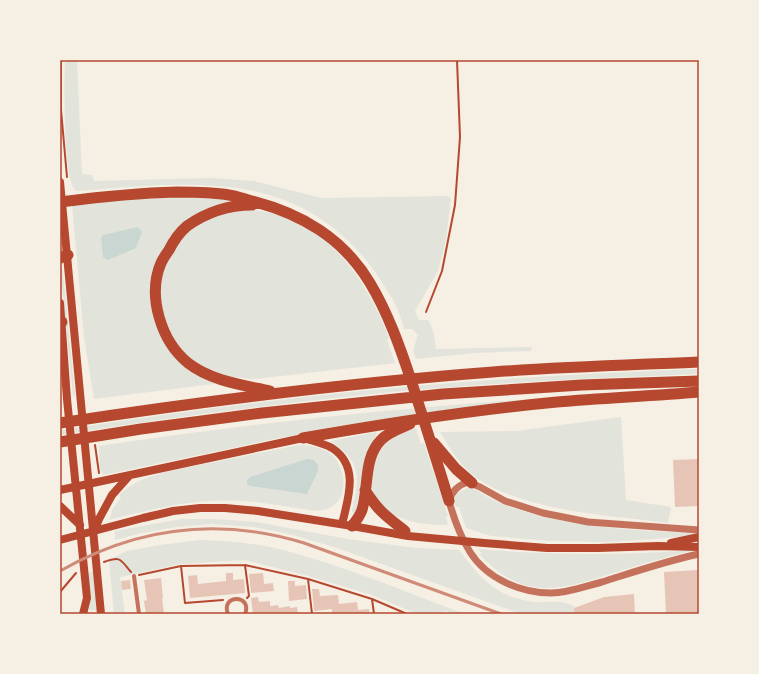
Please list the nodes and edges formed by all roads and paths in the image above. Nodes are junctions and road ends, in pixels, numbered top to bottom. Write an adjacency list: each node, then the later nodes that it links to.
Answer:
1 (61, 60): 3 (path)
2 (457, 60): 8 (path)
3 (63, 180): 4 (main road)
4 (62, 202): 5 (highway); 6 (main road)
5 (266, 204): 13 (highway); 15 (highway)
6 (63, 255): 22 (main road)
7 (60, 303): 9 (main road)
8 (426, 312)
9 (61, 321): 23 (main road)
10 (699, 362): 13 (highway)
11 (699, 381): 17 (highway)
12 (699, 392): 15 (highway)
13 (277, 393): 14 (highway)
14 (60, 423)
15 (428, 428): 16 (highway); 21 (highway); 25 (highway); 26 (highway)
16 (303, 438): 20 (main road); 30 (main road)
17 (60, 442)
18 (96, 458): 19 (path)
19 (99, 476)
20 (129, 476): 22 (main road); 28 (main road)
21 (472, 483): 26 (street); 31 (street)
22 (88, 484): 23 (main road); 28 (main road)
23 (75, 487): 24 (main road); 29 (main road)
24 (60, 490)
25 (365, 490): 30 (highway); 32 (highway)
26 (449, 502): 38 (street)
27 (60, 506): 29 (main road)
28 (95, 520): 49 (main road)
29 (80, 525): 48 (main road)
30 (347, 525): 32 (main road); 34 (main road); 35 (main road)
31 (699, 530)
32 (405, 531): 35 (main road)
33 (699, 537): 36 (main road)
34 (60, 540)
35 (484, 543): 36 (main road)
36 (658, 546): 37 (main road)
37 (699, 547)
38 (699, 554)
39 (245, 565): 40 (path); 43 (path); 47 (path)
40 (181, 566): 41 (path); 46 (path)
41 (134, 576): 50 (street)
42 (71, 578): 44 (path)
43 (308, 579): 45 (path); 53 (path)
44 (60, 592)
45 (372, 599): 54 (path); 55 (path)
46 (228, 602): 47 (street); 51 (street)
47 (245, 603): 52 (street)
48 (83, 614)
49 (101, 614)
50 (139, 614)
51 (228, 614)
52 (245, 614)
53 (312, 614)
54 (374, 614)
55 (408, 614)

